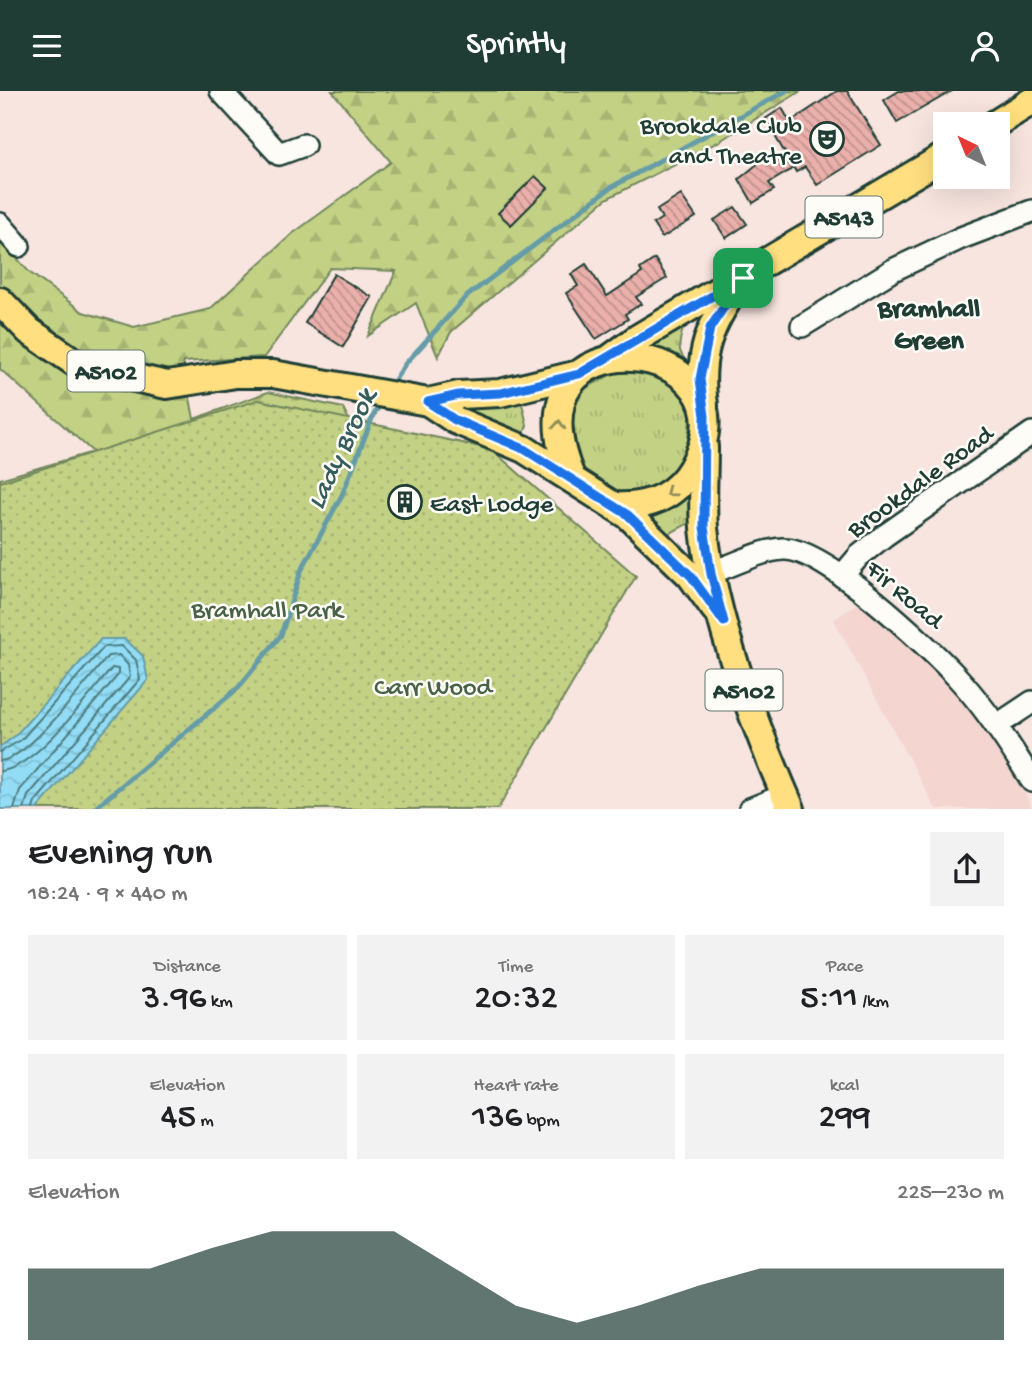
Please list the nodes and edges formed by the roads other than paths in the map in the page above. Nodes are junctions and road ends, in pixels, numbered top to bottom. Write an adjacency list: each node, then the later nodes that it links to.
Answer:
1 (221, 91): 4 (street)
2 (1032, 101): 3 (main road)
3 (1010, 115)
4 (304, 145)
5 (933, 163): 9 (main road, A5143)
6 (1032, 211): 11 (street)
7 (0, 224): 8 (street)
8 (19, 246)
9 (743, 278): 12 (main road, A5143); 15 (main road, A5143)
10 (0, 301): 14 (main road, A5102)
11 (802, 326)
12 (612, 357): 13 (main road, A5143); 15 (main road)
13 (579, 374): 14 (main road, A5102); 18 (main road, one-way to 13)
14 (420, 400): 18 (main road, A5102)
15 (705, 416): 17 (main road, A5143)
16 (1032, 432): 21 (street, Brookdale Road)
17 (704, 446): 19 (main road, A5143, one-way to 19); 20 (main road, A5102)
18 (572, 479): 19 (main road)
19 (615, 506): 20 (main road, A5102)
20 (701, 575): 21 (street, Fir Road); 25 (main road, A5102)
21 (842, 576): 23 (street, Fir Road)
22 (1032, 702): 23 (street)
23 (996, 726): 24 (street, Fir Road)
24 (1032, 781)
25 (788, 802): 26 (street)
26 (750, 809)

